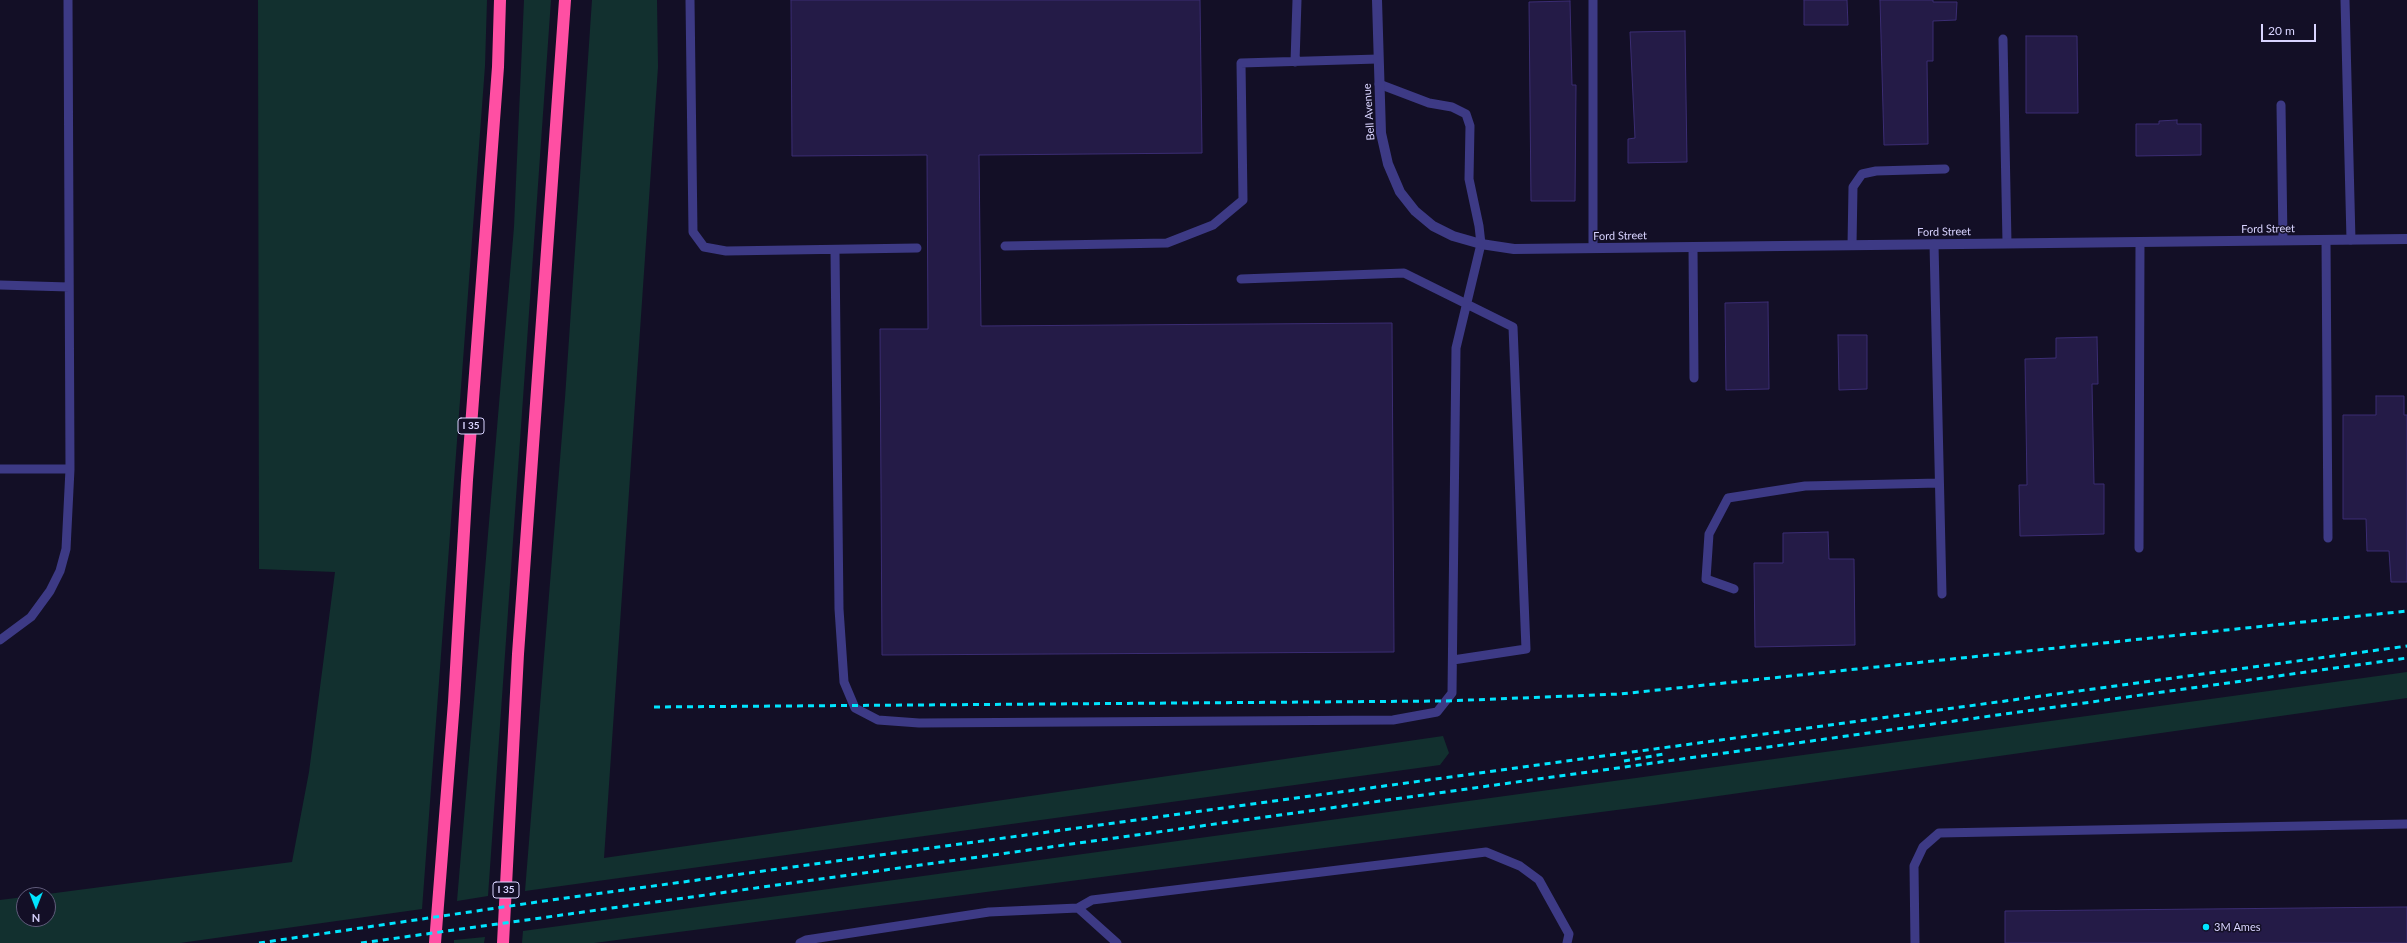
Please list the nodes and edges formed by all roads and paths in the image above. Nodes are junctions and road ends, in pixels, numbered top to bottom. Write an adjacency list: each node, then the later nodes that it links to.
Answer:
1 (68, 0): 31 (lane)
2 (500, 0): 45 (highway, I 35)
3 (565, 0): 46 (highway, I 35)
4 (690, 0): 28 (lane)
5 (1297, 0): 11 (lane)
6 (1377, 0): 10 (street, Bell Avenue)
7 (1592, 0): 27 (lane)
8 (2346, 0): 18 (lane)
9 (2003, 39): 22 (lane)
10 (1378, 60): 11 (lane); 12 (street, Bell Avenue)
11 (1295, 62): 24 (lane)
12 (1379, 84): 20 (street, Bell Avenue); 20 (lane)
13 (2281, 105): 16 (lane)
14 (1945, 169): 23 (lane)
15 (2407, 239): 18 (street, Ford Street)
16 (2283, 240): 17 (street, Ford Street); 19 (street, Ford Street)
17 (2326, 240): 18 (street, Ford Street); 37 (lane)
18 (2351, 240)
19 (2140, 242): 22 (street, Ford Street); 38 (lane)
20 (1481, 244): 27 (street, Ford Street); 32 (lane)
21 (1934, 244): 22 (street, Ford Street); 23 (street, Ford Street); 36 (lane)
22 (2007, 244)
23 (1852, 245): 25 (street, Ford Street)
24 (1005, 246)
25 (1693, 247): 27 (street, Ford Street); 33 (lane)
26 (917, 248): 28 (lane)
27 (1593, 248)
28 (835, 250): 42 (lane)
29 (1241, 279): 32 (lane)
30 (0, 285): 31 (lane)
31 (69, 287): 35 (lane)
32 (1466, 304): 42 (lane); 42 (lane)
33 (1694, 378)
34 (0, 469): 35 (lane)
35 (70, 469): 41 (lane)
36 (1939, 483): 39 (lane); 40 (lane)
37 (2328, 538)
38 (2139, 548)
39 (1734, 589)
40 (1942, 594)
41 (0, 640)
42 (1453, 660)
43 (2407, 824): 50 (lane)
44 (1078, 908): 47 (lane); 48 (lane); 49 (lane)
45 (435, 943)
46 (503, 943)
47 (800, 943)
48 (1117, 943)
49 (1567, 943)
50 (1915, 943)

